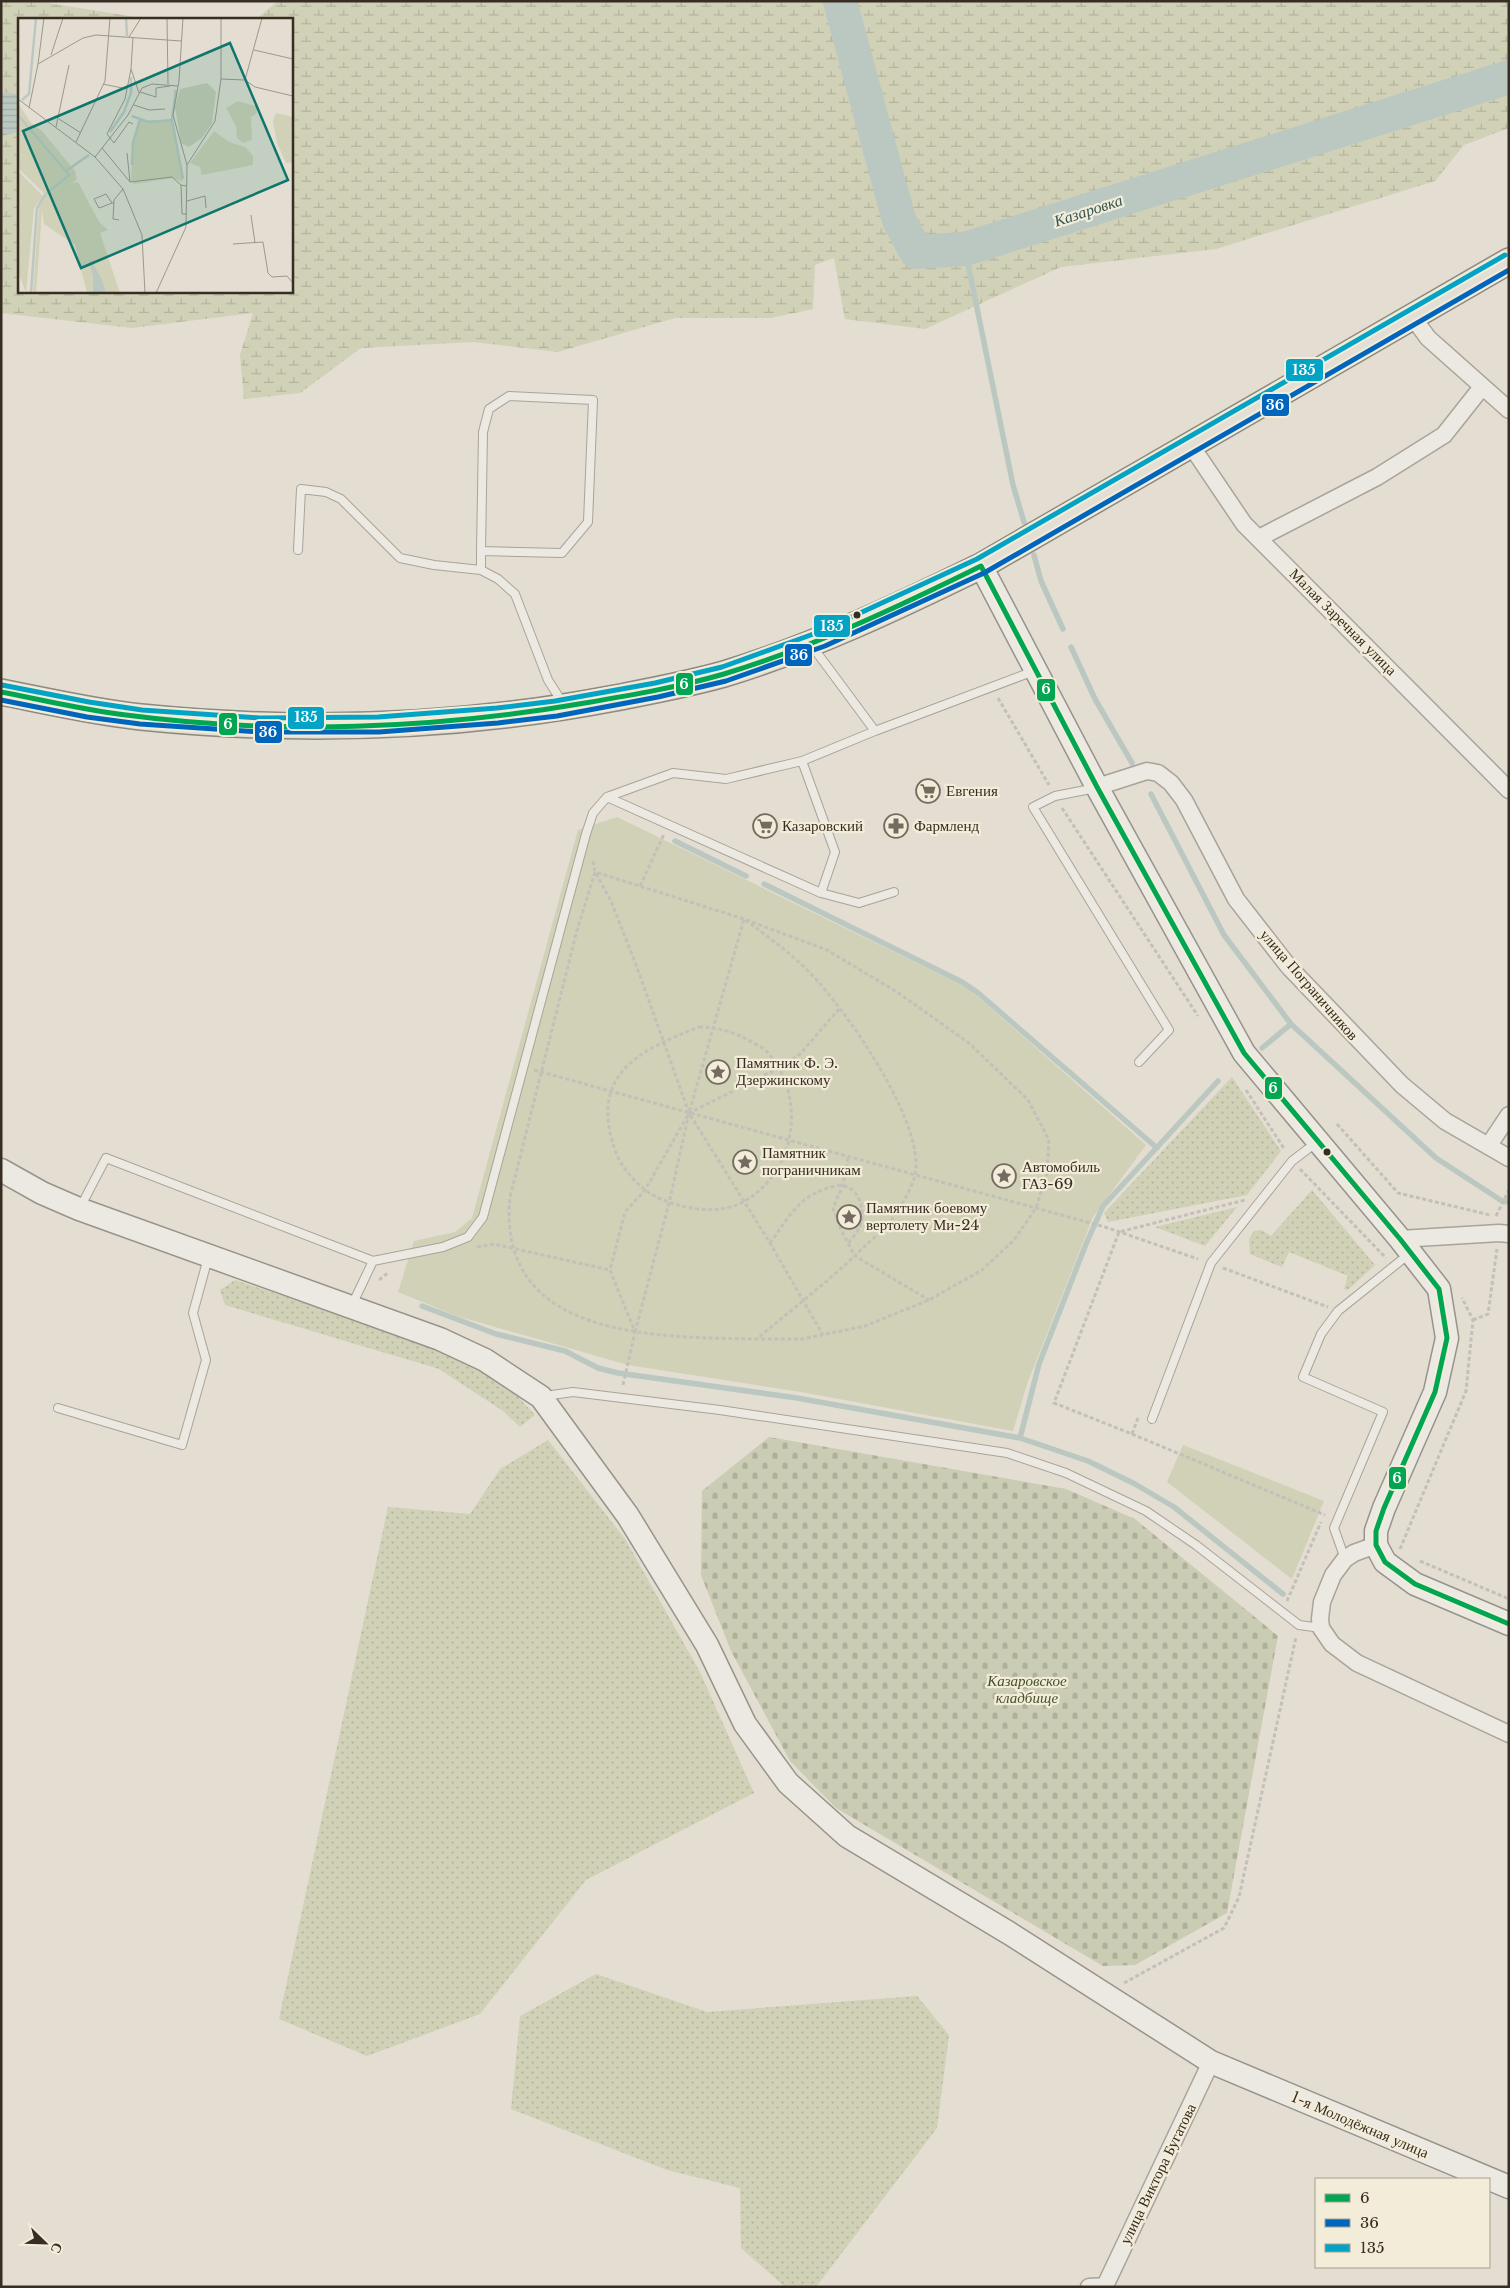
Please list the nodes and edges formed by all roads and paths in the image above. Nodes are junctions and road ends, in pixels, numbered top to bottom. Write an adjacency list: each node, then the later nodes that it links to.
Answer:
1 (1509, 261): 2 (main road)
2 (1412, 316): 3 (street); 5 (main road)
3 (1482, 387): 4 (street); 6 (street)
4 (1509, 410)
5 (1190, 444): 6 (street, Малая Заречная улица); 9 (main road)
6 (1259, 538): 18 (street, Малая Заречная улица)
7 (298, 550): 10 (lane)
8 (481, 551): 8 (lane); 10 (lane)
9 (981, 566): 11 (main road); 12 (street)
10 (481, 570): 14 (lane)
11 (810, 644): 14 (main road); 15 (lane)
12 (1037, 670): 15 (lane); 17 (street)
13 (1, 692): 14 (main road)
14 (566, 708)
15 (875, 731): 16 (lane)
16 (802, 761): 19 (lane); 25 (lane)
17 (1098, 787): 30 (lane, улица Пограничников); 39 (street); 40 (street, улица Пограничников)
18 (1509, 790)
19 (607, 796): 20 (lane); 31 (lane)
20 (668, 824): 23 (path); 25 (lane)
21 (592, 856): 22 (path)
22 (595, 872): 23 (path); 29 (path); 33 (path)
23 (640, 886): 26 (path)
24 (894, 892): 25 (lane)
25 (821, 893)
26 (744, 919): 27 (path); 28 (path); 51 (path)
27 (839, 1009): 32 (path); 44 (path)
28 (713, 1027): 29 (path); 32 (path); 35 (path)
29 (663, 1041): 34 (path); 35 (path)
30 (1139, 1062)
31 (524, 1067): 33 (path); 62 (lane)
32 (779, 1068): 35 (path); 38 (path)
33 (542, 1073): 34 (path); 58 (path)
34 (609, 1091): 35 (path); 46 (path)
35 (689, 1113): 38 (path); 46 (path); 48 (path); 49 (path)
36 (1509, 1115): 40 (street)
37 (1337, 1124): 53 (path)
38 (788, 1141): 41 (path); 48 (path)
39 (1318, 1141): 57 (street); 63 (lane)
40 (1489, 1145): 42 (street, улица Пограничников)
41 (848, 1158): 44 (path); 45 (path)
42 (1509, 1158)
43 (1, 1170): 52 (street)
44 (915, 1175): 51 (path); 61 (path)
45 (843, 1185): 55 (path); 56 (path); 56 (path)
46 (645, 1190): 49 (path); 65 (path)
47 (1509, 1190): 53 (path)
48 (743, 1202): 49 (path); 55 (path)
49 (669, 1203): 72 (path)
50 (1242, 1207): 54 (path)
51 (1036, 1208): 54 (path); 68 (path)
52 (80, 1209): 60 (street); 62 (lane)
53 (1501, 1228): 57 (street); 71 (path)
54 (1119, 1232): 63 (path); 80 (path)
55 (770, 1243): 67 (path)
56 (848, 1244): 61 (path)
57 (1405, 1246): 70 (lane); 83 (street)
58 (511, 1247): 59 (path); 65 (path); 72 (path)
59 (472, 1250)
60 (209, 1256): 69 (street); 77 (lane)
61 (855, 1256): 67 (path); 68 (path)
62 (373, 1261): 66 (lane)
63 (1210, 1263): 70 (path); 79 (lane)
64 (394, 1267): 66 (path)
65 (610, 1270): 72 (path)
66 (366, 1275): 69 (lane)
67 (803, 1300): 73 (path); 74 (path)
68 (930, 1300): 73 (path)
69 (351, 1307): 76 (street)
70 (1338, 1310): 82 (lane)
71 (1472, 1320)
72 (635, 1332): 74 (path); 75 (path)
73 (823, 1335): 74 (path)
74 (757, 1339)
75 (624, 1378)
76 (541, 1397): 85 (lane); 90 (street, 1-я Молодёжная улица)
77 (58, 1408)
78 (1140, 1415): 80 (path)
79 (1152, 1419)
80 (1132, 1434): 81 (path)
81 (1324, 1515): 82 (path); 85 (path)
82 (1337, 1520): 84 (lane)
83 (1376, 1545): 84 (street); 86 (street)
84 (1345, 1559): 88 (street)
85 (1282, 1612): 87 (lane)
86 (1509, 1624)
87 (1299, 1625): 88 (lane); 90 (path)
88 (1321, 1628): 89 (street)
89 (1509, 1734)
90 (1104, 1994): 91 (street, 1-я Молодёжная улица)
91 (1212, 2062): 92 (street, 1-я Молодёжная улица); 95 (street, улица Виктора Бугатова)
92 (1488, 2178)
93 (1490, 2179): 94 (street, 1-я Молодёжная улица)
94 (1509, 2187)
95 (1100, 2286)

